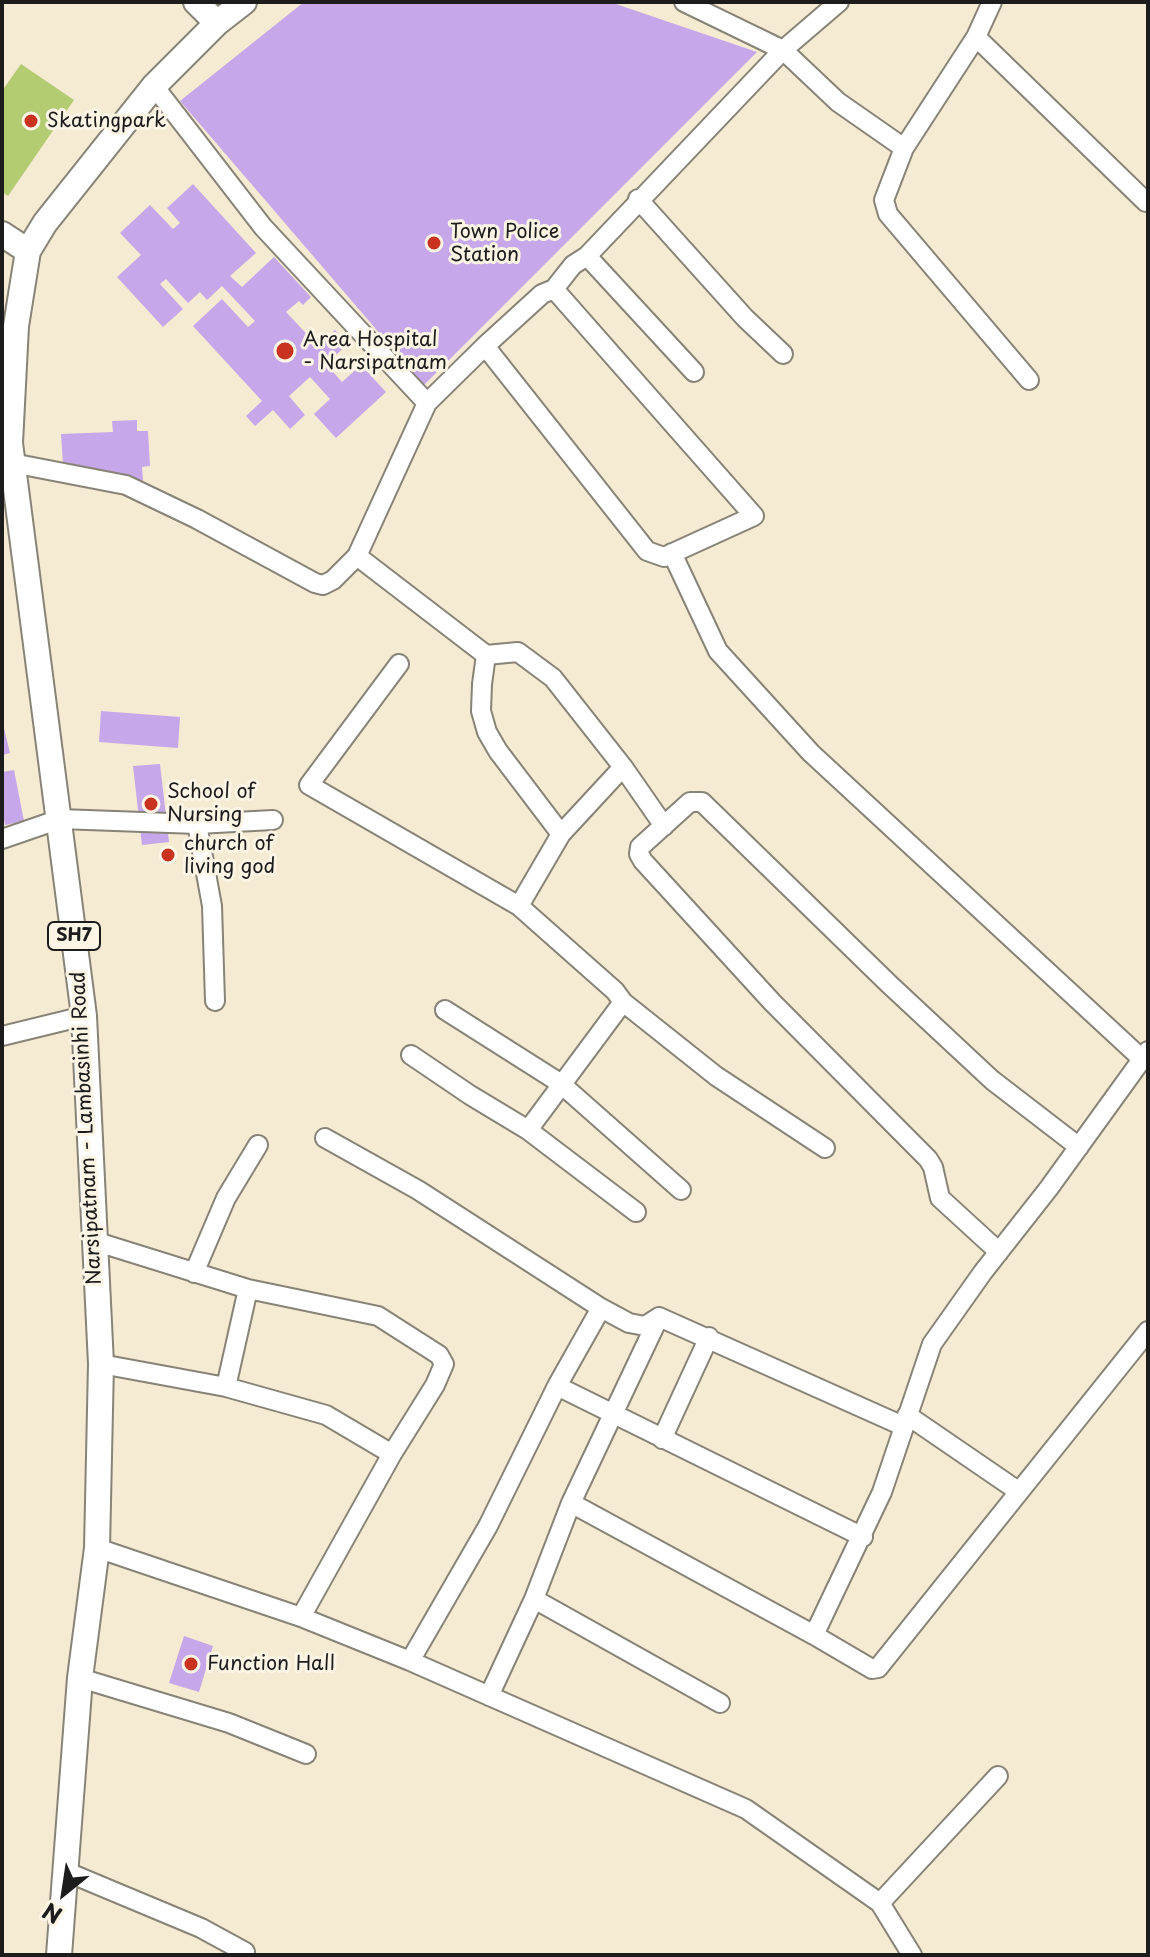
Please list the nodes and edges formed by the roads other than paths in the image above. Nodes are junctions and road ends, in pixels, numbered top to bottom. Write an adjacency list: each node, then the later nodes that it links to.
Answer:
1 (196, 2): 6 (main road)
2 (244, 2): 6 (main road, Narsipatnam - Lambasinhi Road / SH7)
3 (684, 2): 8 (street)
4 (839, 2): 8 (street)
5 (992, 2): 7 (street)
6 (217, 23): 9 (main road, Narsipatnam - Lambasinhi Road / SH7)
7 (976, 37): 10 (street); 12 (street)
8 (783, 50): 10 (street); 11 (street)
9 (154, 86): 14 (main road, Narsipatnam - Lambasinhi Road / SH7); 21 (street)
10 (904, 148): 20 (street)
11 (638, 199): 15 (street); 18 (street)
12 (1146, 202)
13 (2, 234): 14 (main road)
14 (28, 251): 22 (main road, Narsipatnam - Lambasinhi Road / SH7)
15 (587, 256): 16 (street); 19 (street)
16 (554, 289): 17 (street); 23 (street)
17 (485, 346): 21 (street); 23 (street)
18 (783, 354)
19 (694, 372)
20 (1029, 380)
21 (427, 403): 24 (street)
22 (12, 463): 24 (street); 28 (main road, Narsipatnam - Lambasinhi Road / SH7)
23 (672, 553): 41 (street)
24 (357, 556): 25 (street)
25 (486, 655): 27 (street); 32 (street)
26 (399, 664): 34 (street)
27 (623, 767): 31 (street); 32 (street)
28 (60, 819): 30 (street); 33 (street); 38 (main road, Narsipatnam - Lambasinhi Road / SH7)
29 (273, 820): 30 (street)
30 (197, 824): 35 (street)
31 (664, 826): 46 (street); 51 (street)
32 (561, 834): 34 (street)
33 (2, 839)
34 (519, 906): 36 (street)
35 (215, 1001)
36 (623, 1002): 42 (street); 47 (street)
37 (445, 1010): 42 (street)
38 (84, 1016): 39 (street); 50 (main road, Narsipatnam - Lambasinhi Road / SH7)
39 (2, 1036)
40 (411, 1055): 43 (street)
41 (1145, 1055): 46 (street)
42 (560, 1083): 43 (street); 48 (street)
43 (528, 1130): 49 (street)
44 (325, 1138): 54 (street)
45 (258, 1145): 52 (street)
46 (1079, 1147): 51 (street)
47 (825, 1148)
48 (681, 1190)
49 (636, 1212)
50 (94, 1241): 52 (street); 58 (main road, Narsipatnam - Lambasinhi Road / SH7)
51 (999, 1252): 62 (street)
52 (194, 1273): 53 (street)
53 (248, 1289): 60 (street); 64 (street)
54 (601, 1308): 55 (street); 59 (street)
55 (659, 1317): 57 (street); 61 (street)
56 (1148, 1331): 65 (street)
57 (709, 1337): 62 (street); 63 (street)
58 (101, 1364): 60 (street); 68 (main road, Narsipatnam - Lambasinhi Road / SH7)
59 (557, 1386): 61 (street); 72 (street)
60 (226, 1387): 64 (street)
61 (613, 1415): 63 (street); 66 (street)
62 (905, 1420): 65 (street); 67 (street)
63 (662, 1439): 67 (street)
64 (392, 1454): 70 (street)
65 (1018, 1491): 71 (street)
66 (571, 1503): 69 (street); 71 (street)
67 (863, 1537): 71 (street)
68 (97, 1548): 70 (street); 73 (main road, Narsipatnam - Lambasinhi Road / SH7)
69 (534, 1599): 74 (street); 75 (street)
70 (301, 1617): 72 (street)
71 (814, 1635)
72 (410, 1661): 74 (street)
73 (80, 1678): 76 (street); 78 (main road, Narsipatnam - Lambasinhi Road / SH7)
74 (489, 1696): 79 (street)
75 (720, 1703)
76 (306, 1754)
77 (998, 1776): 79 (street)
78 (67, 1872): 80 (street); 81 (main road, Narsipatnam - Lambasinhi Road / SH7)
79 (880, 1903): 82 (street)
80 (245, 1952)
81 (59, 1955)
82 (912, 1955)

